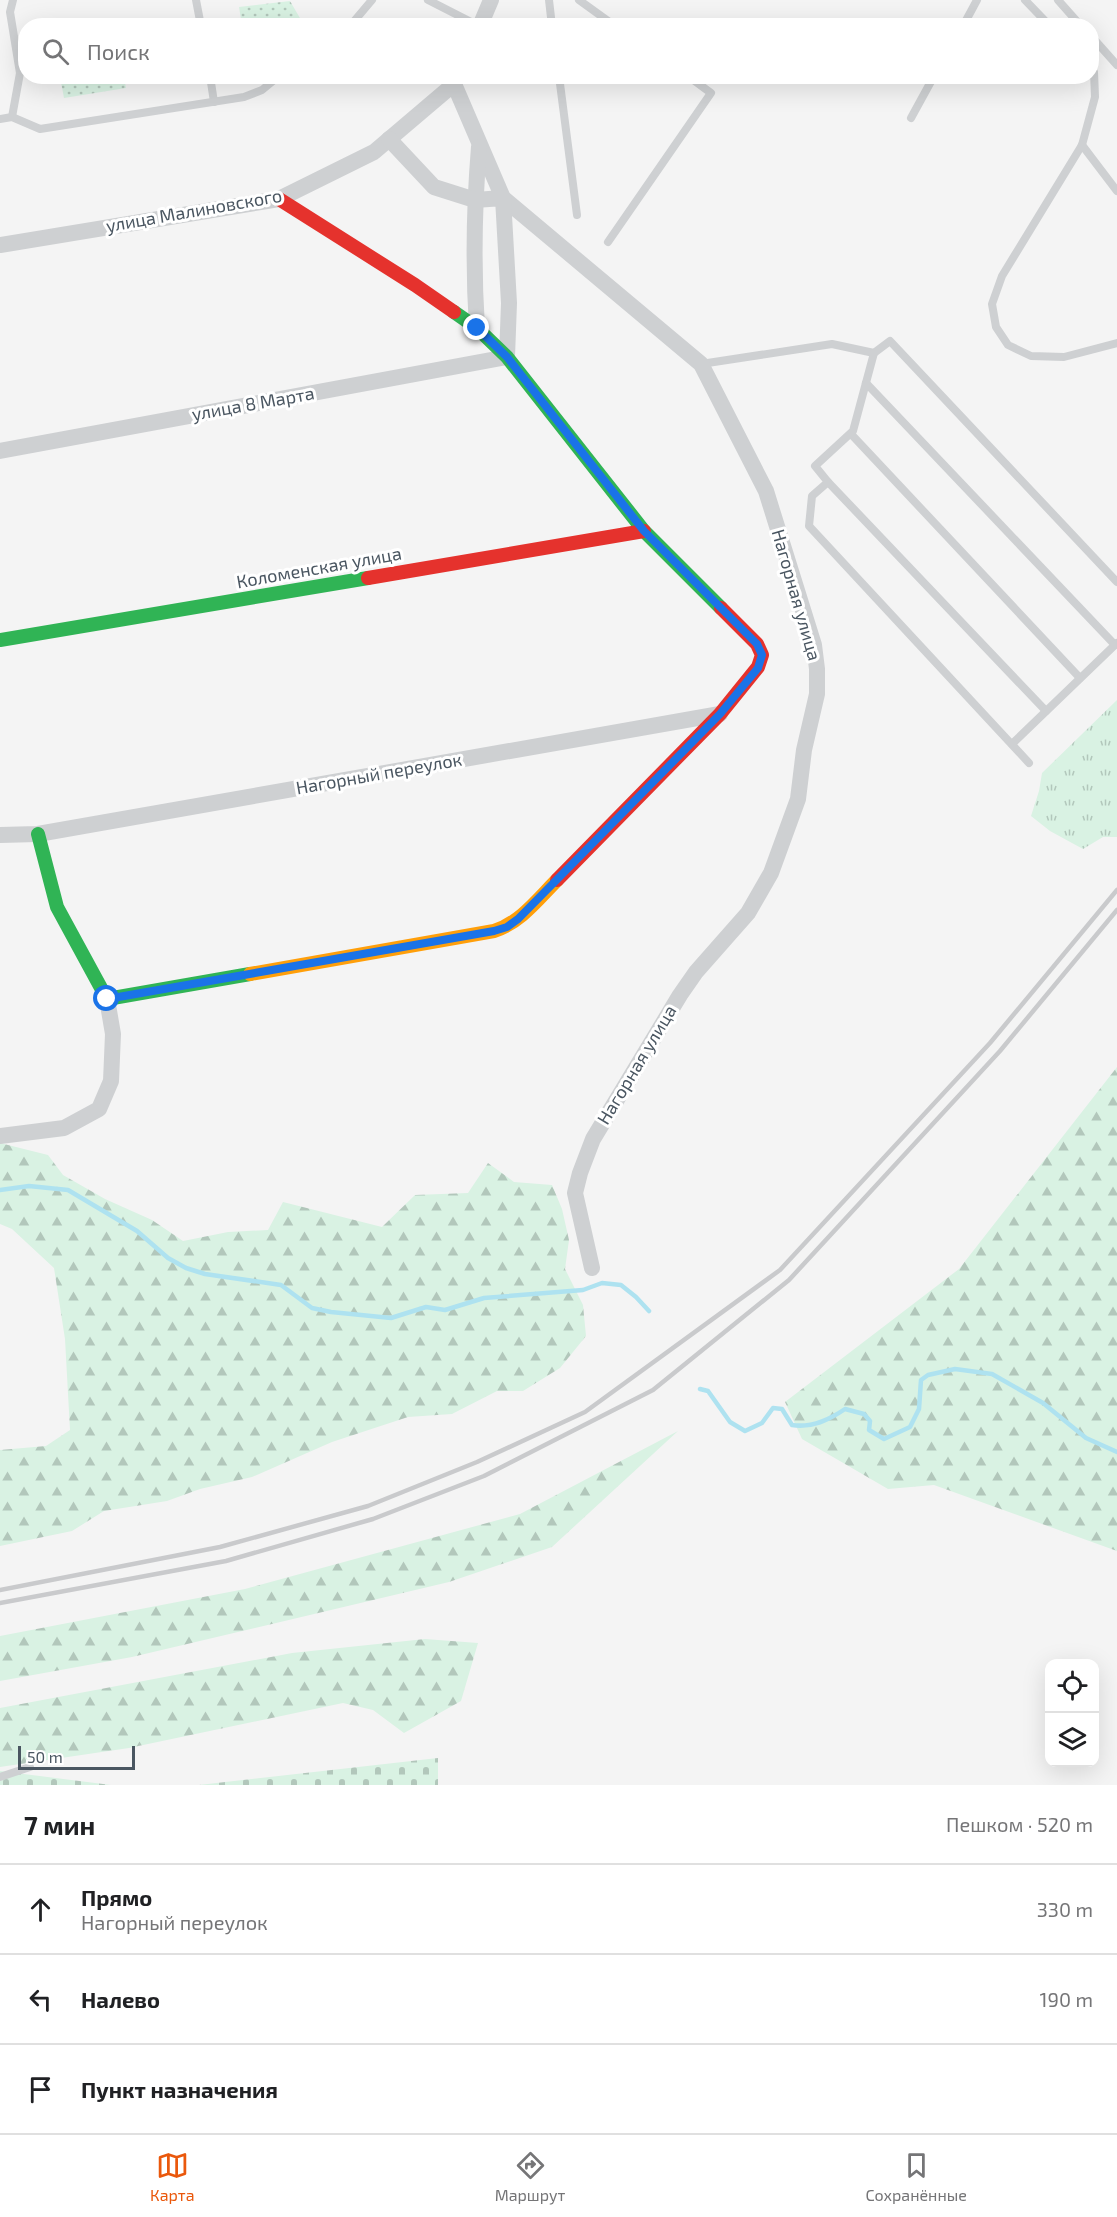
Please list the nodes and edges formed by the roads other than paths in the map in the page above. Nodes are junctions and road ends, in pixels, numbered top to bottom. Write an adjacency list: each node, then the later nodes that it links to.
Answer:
1 (13, 0): 21 (lane)
2 (196, 0): 11 (lane)
3 (372, 0): 12 (lane)
4 (428, 0): 13 (lane)
5 (491, 0): 14 (street)
6 (549, 0): 15 (lane)
7 (579, 0): 16 (lane)
8 (977, 0): 17 (lane)
9 (1026, 0): 18 (lane)
10 (1058, 0): 19 (lane)
11 (199, 18)
12 (357, 18)
13 (464, 18)
14 (483, 18)
15 (551, 18)
16 (604, 18)
17 (967, 18)
18 (1043, 18)
19 (1074, 18)
20 (1099, 45): 22 (lane)
21 (18, 63)
22 (1117, 65)
23 (18, 84): 33 (lane)
24 (211, 84): 32 (lane)
25 (269, 84): 32 (lane)
26 (451, 84): 36 (street, улица Малиновского)
27 (457, 84): 37 (street, Нагорная улица)
28 (560, 84): 43 (lane)
29 (699, 84): 44 (lane)
30 (930, 84): 34 (lane)
31 (1094, 84): 38 (lane)
32 (214, 102): 33 (lane)
33 (12, 117): 35 (lane)
34 (911, 118)
35 (0, 119)
36 (389, 140): 41 (street, улица Малиновского); 42 (street)
37 (480, 143): 40 (street, Нагорная улица); 42 (street)
38 (1082, 145): 39 (lane); 47 (lane)
39 (1117, 191)
40 (503, 198): 42 (street); 49 (street); 50 (street, Нагорная улица)
41 (279, 199): 45 (street, улица Малиновского); 46 (street)
42 (475, 200): 46 (street)
43 (577, 215)
44 (608, 242)
45 (0, 244)
46 (477, 328): 49 (street)
47 (1117, 343)
48 (874, 353): 50 (lane); 51 (lane); 56 (lane)
49 (507, 357): 53 (street, улица 8 Марта); 55 (street)
50 (701, 364): 68 (street, Нагорная улица)
51 (866, 383): 52 (lane); 58 (lane)
52 (850, 434): 54 (lane); 59 (lane)
53 (0, 450)
54 (828, 482): 60 (lane); 62 (lane)
55 (644, 531): 57 (street, Коломенская улица); 61 (street)
56 (1117, 582)
57 (0, 640)
58 (1116, 644): 59 (lane)
59 (1080, 678): 60 (lane)
60 (1046, 711): 62 (lane)
61 (720, 714): 64 (street, Нагорный переулок); 66 (street)
62 (1012, 744): 63 (lane)
63 (1029, 763)
64 (38, 834): 65 (street, Нагорный переулок); 66 (street)
65 (0, 835)
66 (107, 999): 67 (street)
67 (0, 1136)
68 (592, 1268)
69 (30, 1767): 70 (lane)
70 (0, 1777)

